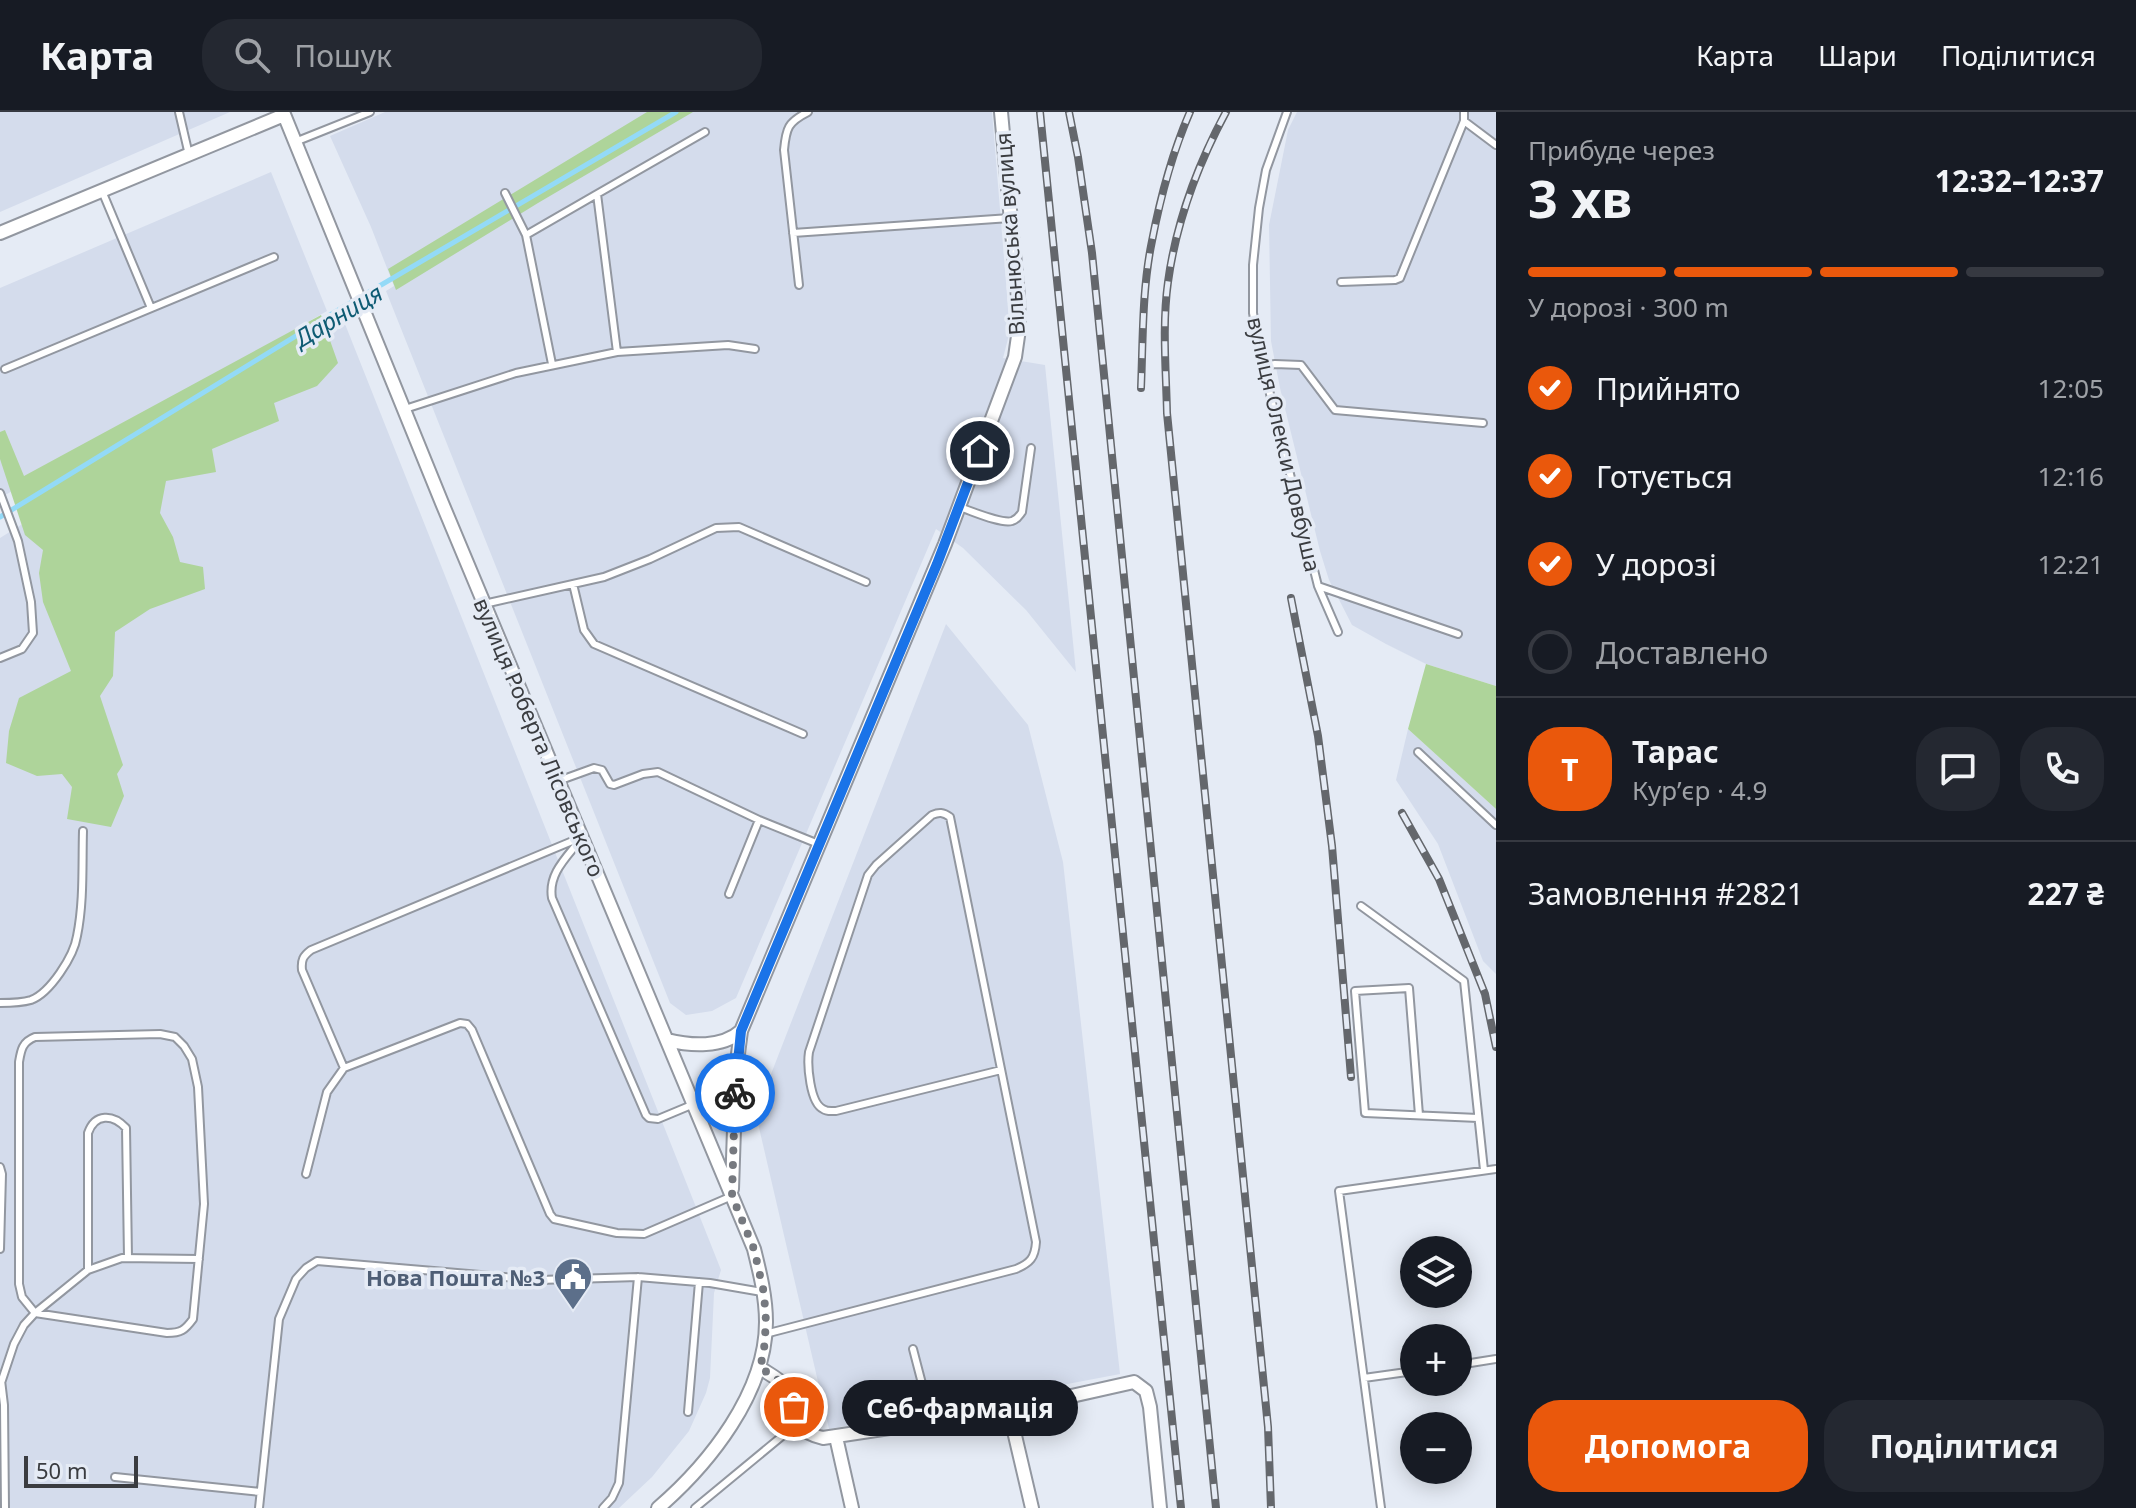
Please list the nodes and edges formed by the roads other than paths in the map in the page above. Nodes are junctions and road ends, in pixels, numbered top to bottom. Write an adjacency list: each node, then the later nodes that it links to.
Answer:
1 (179, 112): 12 (lane)
2 (370, 112): 10 (lane)
3 (808, 112): 18 (lane)
4 (1001, 112): 16 (street, Вільнюська вулиця)
5 (1287, 112): 27 (lane, вулиця Олекси Довбуша)
6 (1464, 112): 8 (lane)
7 (286, 113): 10 (street, вулиця Роберта Лісовського); 12 (street)
8 (1464, 121): 11 (lane); 21 (lane)
9 (705, 132): 15 (lane)
10 (295, 142): 29 (street, вулиця Роберта Лісовського)
11 (1496, 145)
12 (189, 155): 13 (street)
13 (102, 191): 17 (street); 23 (lane)
14 (505, 193): 19 (lane)
15 (597, 194): 19 (lane); 25 (lane)
16 (1010, 218): 18 (lane); 33 (street, Вільнюська вулиця)
17 (0, 233)
18 (793, 233): 22 (lane)
19 (526, 235): 26 (lane)
20 (274, 257): 23 (lane)
21 (1341, 282)
22 (799, 285)
23 (151, 308): 28 (lane)
24 (755, 349): 25 (lane)
25 (617, 352): 26 (lane)
26 (552, 364): 29 (lane)
27 (1263, 366): 30 (lane); 36 (lane, вулиця Олекси Довбуша)
28 (5, 369)
29 (405, 409): 37 (street, вулиця Роберта Лісовського)
30 (1483, 423)
31 (1031, 448): 33 (lane)
32 (0, 493): 40 (lane)
33 (959, 507): 48 (street, Вільнюська вулиця)
34 (866, 582): 35 (lane)
35 (573, 584): 37 (lane); 41 (lane)
36 (1318, 586): 38 (lane, вулиця Олекси Довбуша); 39 (lane)
37 (484, 604): 43 (street, вулиця Роберта Лісовського)
38 (1338, 632)
39 (1458, 634)
40 (0, 658)
41 (803, 734)
42 (1418, 752): 45 (lane)
43 (558, 781): 44 (lane); 47 (street, вулиця Роберта Лісовського)
44 (759, 820): 48 (lane); 49 (lane)
45 (1496, 825)
46 (83, 831): 51 (lane)
47 (582, 837): 53 (street, вулиця Роберта Лісовського); 54 (lane); 56 (lane)
48 (821, 845): 52 (street, Вільнюська вулиця)
49 (729, 894)
50 (1361, 906): 58 (lane)
51 (0, 1003)
52 (741, 1031): 53 (street); 63 (street, Вільнюська вулиця)
53 (667, 1040): 56 (street, вулиця Роберта Лісовського)
54 (344, 1068): 62 (lane); 63 (lane)
55 (1001, 1070): 55 (lane); 72 (lane)
56 (694, 1104): 63 (street, вулиця Роберта Лісовського)
57 (1419, 1115): 57 (lane); 58 (lane)
58 (1478, 1118): 61 (lane)
59 (0, 1167): 64 (lane)
60 (1496, 1169): 61 (lane)
61 (1484, 1170): 79 (lane)
62 (306, 1174)
63 (732, 1196): 70 (street, вулиця Роберта Лісовського)
64 (0, 1249)
65 (128, 1258): 66 (lane); 67 (lane); 67 (lane)
66 (199, 1259): 71 (lane); 71 (lane)
67 (88, 1270): 71 (lane)
68 (638, 1277): 69 (lane); 88 (lane); 91 (lane)
69 (699, 1282): 70 (lane); 82 (lane)
70 (764, 1293): 72 (street, вулиця Роберта Лісовського)
71 (35, 1313): 80 (lane)
72 (765, 1334): 76 (street, вулиця Роберта Лісовського)
73 (913, 1349): 83 (lane)
74 (1496, 1359): 75 (lane)
75 (1472, 1363)
76 (760, 1368): 84 (street); 92 (street, вулиця Роберта Лісовського)
77 (1400, 1373): 79 (lane)
78 (0, 1376): 80 (lane)
79 (1364, 1378): 97 (lane)
80 (1, 1383): 86 (lane)
81 (1009, 1410): 83 (street); 95 (street); 96 (street)
82 (688, 1412)
83 (932, 1422): 85 (street)
84 (798, 1423): 85 (street); 93 (lane)
85 (836, 1437): 94 (street)
86 (3, 1477): 89 (lane)
87 (115, 1477): 88 (lane)
88 (260, 1492): 90 (lane)
89 (5, 1508)
90 (259, 1508)
91 (603, 1508)
92 (658, 1508)
93 (695, 1508)
94 (852, 1508)
95 (1032, 1508)
96 (1160, 1508)
97 (1381, 1508)

